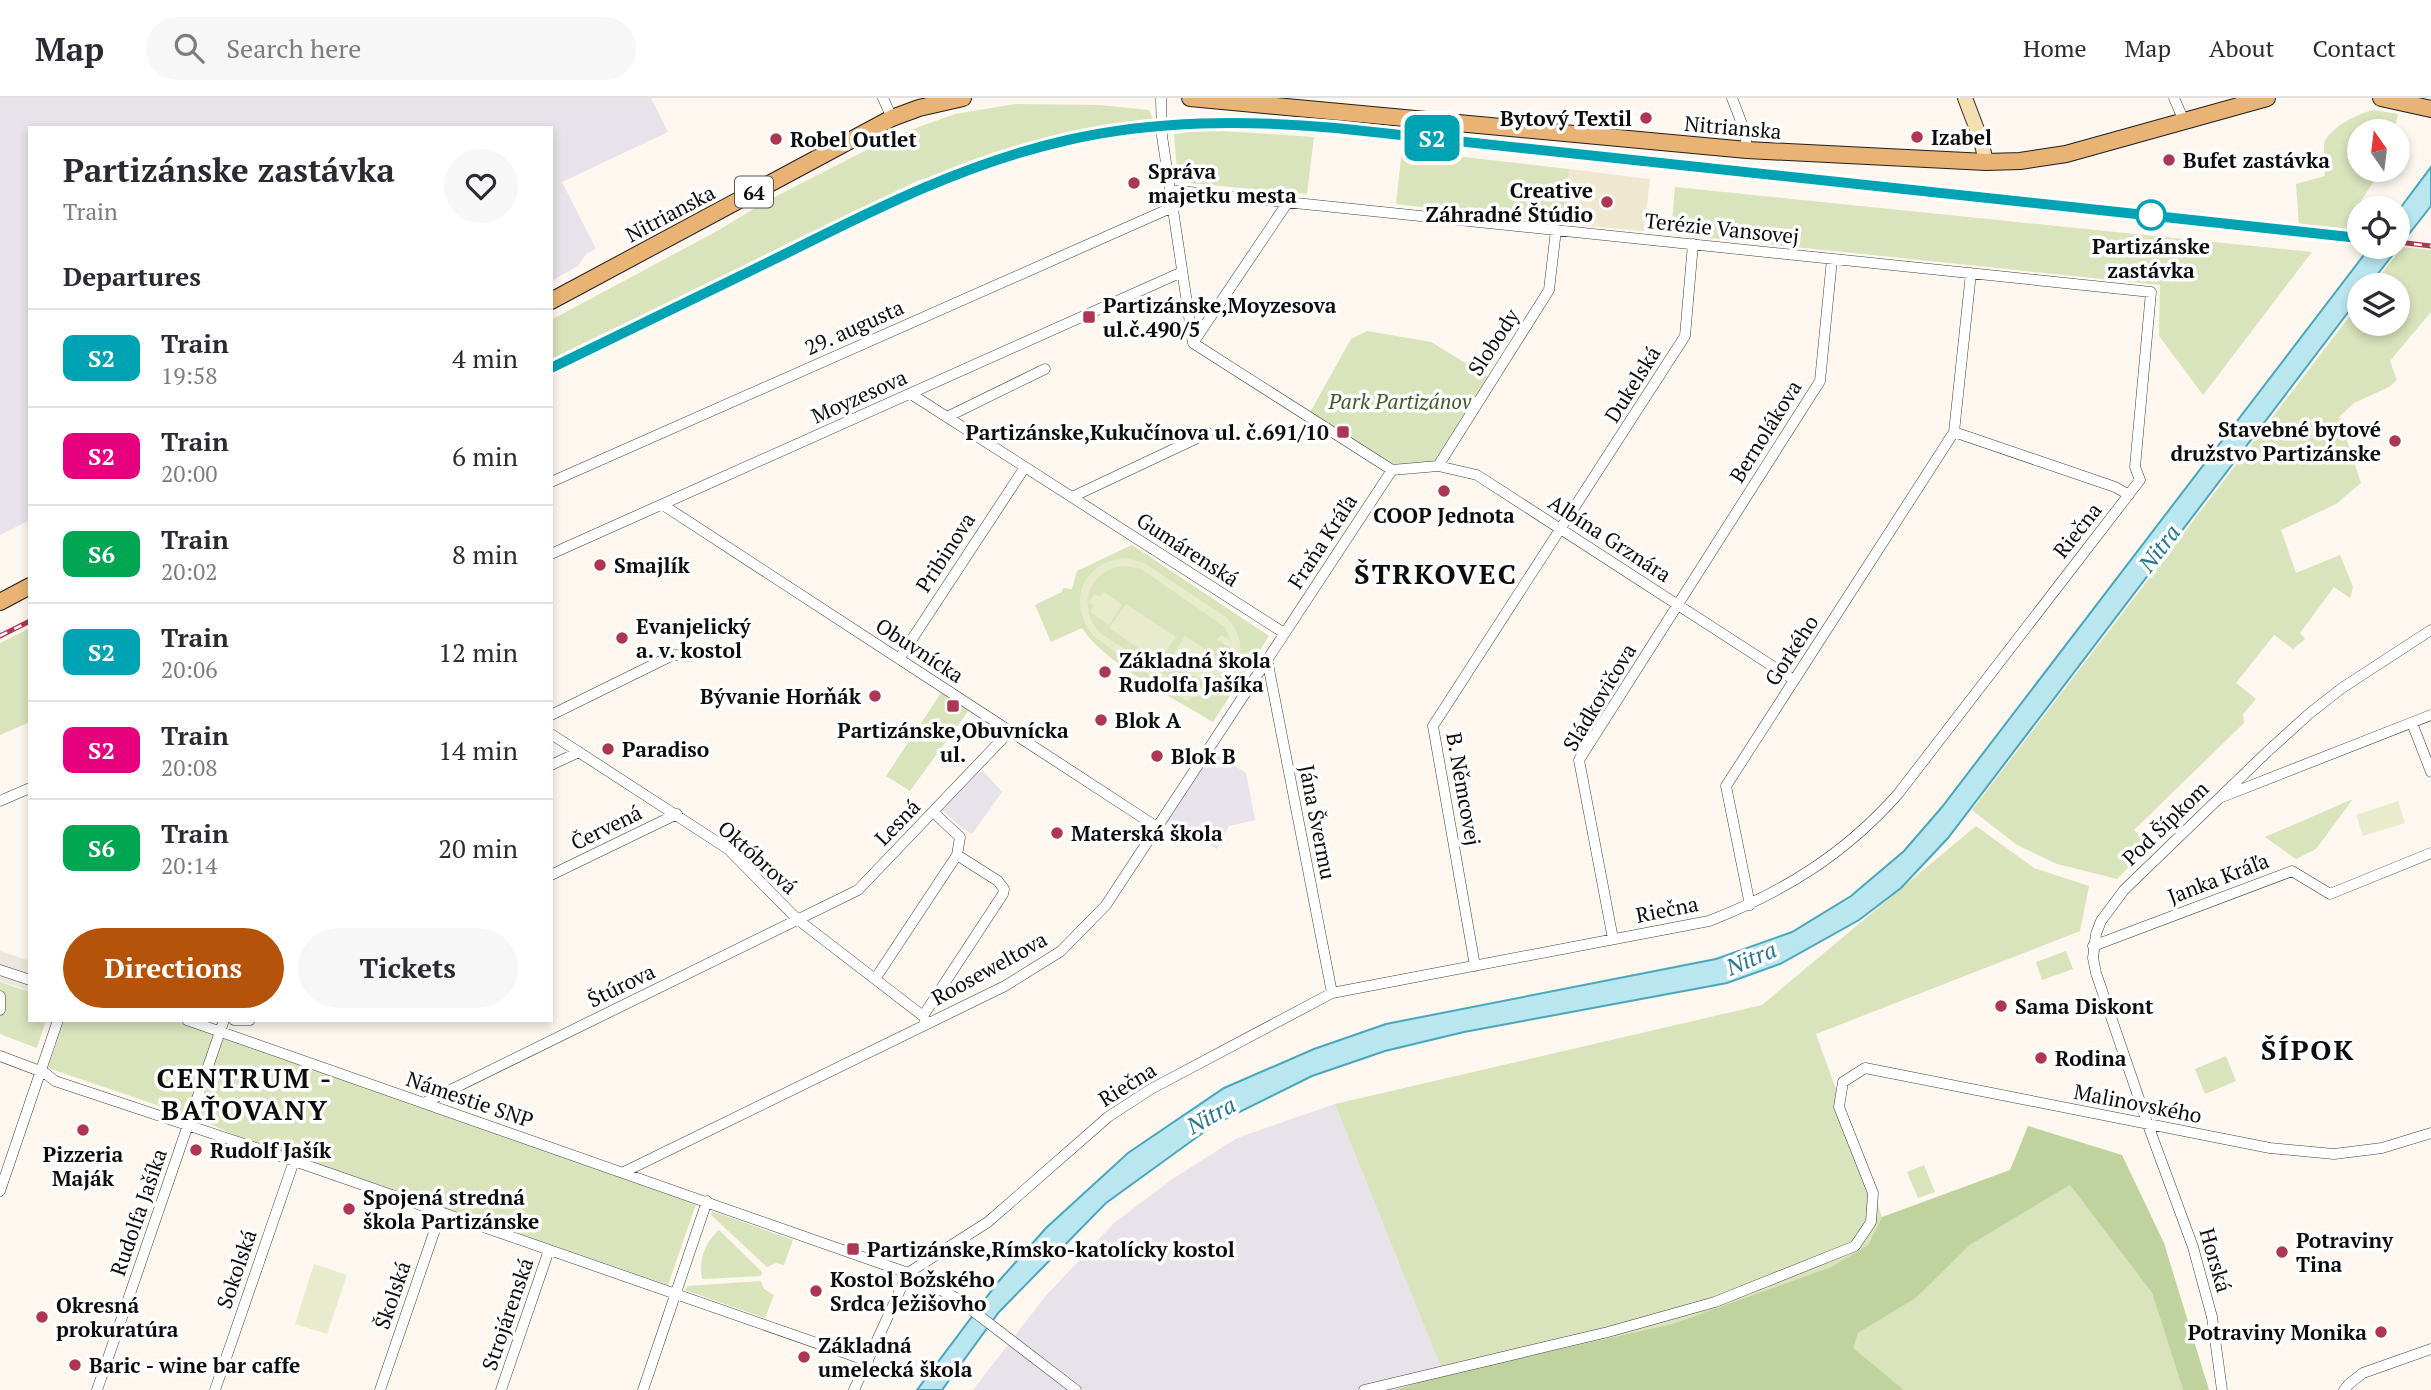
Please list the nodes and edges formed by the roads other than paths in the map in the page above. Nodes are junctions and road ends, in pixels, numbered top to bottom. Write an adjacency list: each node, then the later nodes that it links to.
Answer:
1 (883, 98): 13 (street)
2 (963, 98): 11 (main road, Nitrianska / 64)
3 (1161, 98): 17 (street)
4 (1190, 98): 15 (main road, Nitrianska)
5 (1732, 98): 15 (street)
6 (1965, 98): 16 (street)
7 (2174, 98): 14 (street)
8 (2267, 98): 10 (main road, Nitrianska)
9 (2381, 98): 12 (main road)
10 (2248, 101): 14 (main road, Nitrianska)
11 (924, 103): 13 (main road, Nitrianska / 64)
12 (2431, 109)
13 (892, 118): 26 (main road, Nitrianska / 64)
14 (2183, 121): 16 (main road, Nitrianska)
15 (1747, 150): 16 (main road, Nitrianska)
16 (1986, 162)
17 (1170, 190): 18 (street, Terézie Vansovej); 19 (street)
18 (1288, 202): 20 (street, Terézie Vansovej); 27 (street)
19 (1173, 207): 23 (street); 36 (street, 29. augusta)
20 (1556, 230): 21 (street, Terézie Vansovej); 33 (street, Slobody)
21 (1693, 244): 22 (street, Terézie Vansovej); 40 (street, Dukelská)
22 (1832, 259): 24 (street, Terézie Vansovej); 44 (street, Bernolákova)
23 (1182, 272): 27 (street); 29 (street, Moyzesova)
24 (1970, 273): 25 (street, Terézie Vansovej); 31 (street, Gorkého)
25 (2151, 292): 37 (street, Riečna)
26 (553, 300)
27 (1193, 342): 35 (street)
28 (1045, 369): 30 (street)
29 (911, 394): 30 (street, Gumárenská); 39 (street, Moyzesova)
30 (947, 417): 34 (street, Gumárenská)
31 (1954, 432): 37 (street); 50 (street, Gorkého)
32 (1208, 433): 38 (street)
33 (1438, 466): 35 (street, Albína Grznára); 40 (street, Albína Grznára)
34 (1025, 467): 38 (street, Gumárenská); 48 (street, Pribinova)
35 (1392, 470): 46 (street, Fraňa Kráľa)
36 (553, 481)
37 (2129, 495): 68 (street, Riečna)
38 (1072, 497): 46 (street, Gumárenská)
39 (663, 505): 41 (street, Moyzesova); 48 (street, Obuvnícka)
40 (1562, 530): 44 (street, Albína Grznára); 72 (street, B. Němcovej)
41 (553, 553)
42 (28, 587): 43 (main road)
43 (0, 602)
44 (1678, 605): 50 (street, Albína Grznára); 70 (street, Sládkovičova)
45 (2431, 630): 60 (street, Pod Šípkom)
46 (1284, 633): 49 (street, Rooseweltova)
47 (692, 656): 51 (street)
48 (899, 659): 54 (street, Obuvnícka)
49 (1267, 659): 64 (street, Rooseweltova); 76 (street, Jána Švermu)
50 (1794, 680): 68 (street, Gorkého)
51 (553, 714)
52 (2431, 715): 53 (street)
53 (2412, 723): 58 (street); 60 (street)
54 (1010, 731): 62 (street, Lesná); 64 (street, Obuvnícka)
55 (553, 735): 56 (street, Októbrová)
56 (579, 752): 57 (street); 63 (street, Októbrová)
57 (553, 764)
58 (2431, 772)
59 (28, 789): 61 (street)
60 (2218, 798): 71 (street, Pod Šípkom)
61 (0, 801)
62 (933, 812): 66 (street); 69 (street, Lesná)
63 (677, 814): 67 (street, Červená); 69 (street, Októbrová)
64 (1157, 827): 79 (street, Rooseweltova)
65 (2431, 853): 71 (street, Janka Kráľa)
66 (957, 855): 75 (street); 79 (street)
67 (553, 874)
68 (1750, 905): 70 (street, Riečna)
69 (797, 919): 75 (street, Októbrová); 86 (street, Štúrova)
70 (1613, 939): 72 (street, Riečna)
71 (2093, 946): 87 (street)
72 (1475, 966): 76 (street, Riečna)
73 (0, 970): 74 (street)
74 (28, 979)
75 (875, 979): 79 (street, Októbrová)
76 (1332, 993): 98 (street, Riečna)
77 (0, 996): 78 (street)
78 (0, 1010)
79 (925, 1020): 93 (street, Rooseweltova)
80 (57, 1022): 85 (street)
81 (193, 1022): 83 (street, Námestie SNP)
82 (223, 1022): 83 (street)
83 (220, 1031): 86 (street, Námestie SNP); 88 (street)
84 (0, 1056): 85 (street)
85 (41, 1072): 88 (street); 94 (street)
86 (424, 1103): 93 (street, Námestie SNP)
87 (2148, 1125): 89 (street, Malinovského); 91 (street, Horská); 109 (street, Malinovského)
88 (187, 1126): 92 (street); 102 (street, Rudolfa Jašíka)
89 (2169, 1129): 90 (street, Malinovského); 91 (street)
90 (2431, 1133)
91 (2157, 1146): 110 (street, Horská)
92 (294, 1161): 96 (street); 103 (street, Sokolská)
93 (624, 1172): 95 (street, Námestie SNP)
94 (0, 1191)
95 (707, 1201): 98 (street, Námestie SNP); 99 (street)
96 (440, 1212): 97 (street); 104 (street, Školská)
97 (549, 1250): 99 (street); 105 (street, Strojárenská)
98 (908, 1273): 101 (street); 108 (street, Námestie SNP)
99 (676, 1294): 101 (street); 106 (street)
100 (2431, 1349): 111 (street)
101 (868, 1361): 107 (street)
102 (97, 1390)
103 (215, 1390)
104 (380, 1390)
105 (501, 1390)
106 (643, 1390)
107 (853, 1390)
108 (1076, 1390)
109 (1364, 1390)
110 (2222, 1390)
111 (2344, 1390)

